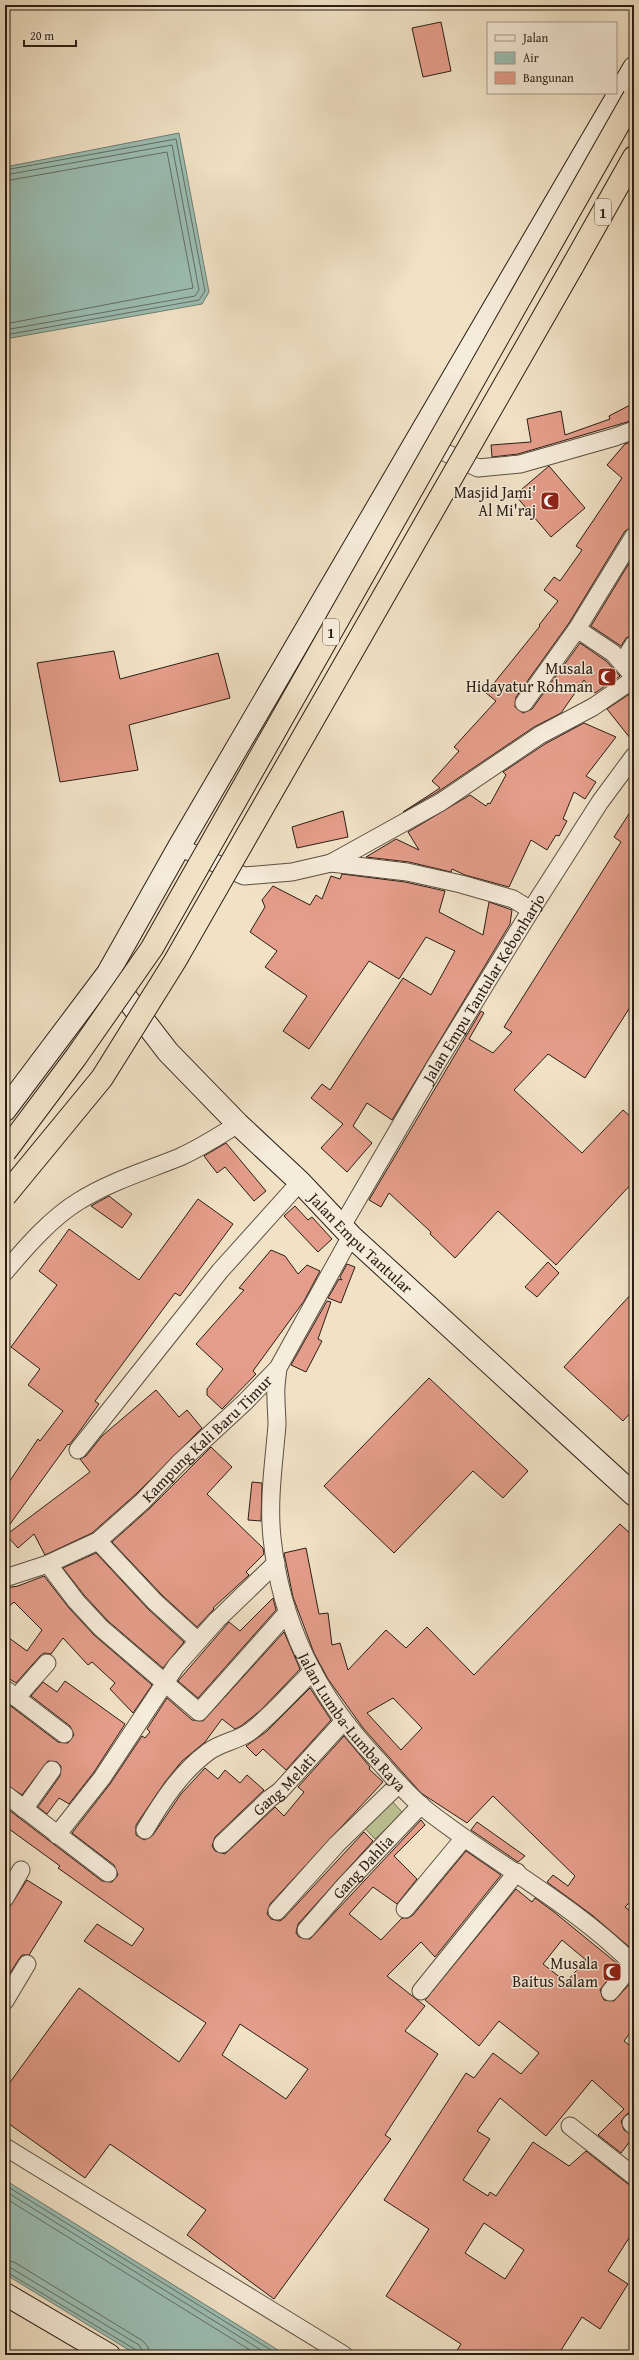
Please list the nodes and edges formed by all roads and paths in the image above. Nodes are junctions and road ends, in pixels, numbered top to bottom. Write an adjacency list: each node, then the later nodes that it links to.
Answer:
1 (634, 68): 7 (street)
2 (634, 97): 21 (highway, 1, bridge)
3 (634, 157): 5 (highway, 1)
4 (634, 189): 5 (highway)
5 (572, 267): 23 (highway, 1, bridge)
6 (634, 430): 7 (street)
7 (418, 440): 15 (street)
8 (634, 536): 9 (street)
9 (577, 629): 11 (street); 13 (street)
10 (634, 644): 11 (street)
11 (622, 663): 12 (street)
12 (634, 678): 16 (street)
13 (524, 703)
14 (634, 756): 17 (street, Jalan Empu Tantular Kebonharjo)
15 (179, 847): 16 (street); 18 (street)
16 (331, 862): 17 (street)
17 (531, 910): 24 (street, Jalan Empu Tantular Kebonharjo)
18 (108, 973): 19 (street); 20 (street, Jalan Empu Tantular)
19 (5, 1110)
20 (238, 1124): 22 (street, Jalan Empu Tantular); 25 (street)
21 (5, 1152)
22 (300, 1182): 24 (street, Jalan Empu Tantular); 27 (street)
23 (5, 1196)
24 (346, 1231): 26 (street, Kampung Kali Baru Timur); 28 (street, Jalan Empu Tantular)
25 (5, 1272)
26 (278, 1368): 29 (street, Kampung Kali Baru Timur); 30 (street, Jalan Lumba-Lumba Raya)
27 (78, 1450)
28 (634, 1495)
29 (98, 1541): 31 (street, Kampung Kali Baru Timur); 34 (street)
30 (276, 1563): 33 (street, Jalan Lumba-Lumba Raya); 34 (street)
31 (48, 1564): 32 (street, Kampung Kali Baru Timur); 37 (street)
32 (5, 1578)
33 (287, 1613): 36 (street, Jalan Lumba-Lumba Raya); 37 (street)
34 (198, 1641): 37 (street)
35 (47, 1663): 38 (street)
36 (313, 1671): 39 (street, Jalan Lumba-Lumba Raya); 46 (street)
37 (165, 1681): 47 (street)
38 (11, 1694): 40 (street)
39 (343, 1722): 42 (street, Jalan Lumba-Lumba Raya); 49 (street, Gang Melati)
40 (64, 1734)
41 (52, 1770): 45 (street)
42 (400, 1784): 44 (street, Jalan Lumba-Lumba Raya); 55 (street)
43 (5, 1794): 45 (street)
44 (421, 1805): 48 (street, Jalan Lumba-Lumba Raya); 56 (street, Gang Dahlia)
45 (24, 1809): 47 (street)
46 (145, 1830)
47 (57, 1835): 52 (street)
48 (464, 1838): 51 (street, Jalan Lumba-Lumba Raya); 54 (street)
49 (222, 1844)
50 (21, 1870): 53 (street)
51 (517, 1872): 58 (street, Jalan Lumba-Lumba Raya); 59 (street)
52 (108, 1873)
53 (5, 1898)
54 (404, 1909)
55 (277, 1911)
56 (306, 1930)
57 (28, 1964): 61 (street)
58 (633, 1965): 60 (street)
59 (421, 1991)
60 (610, 1992)
61 (5, 2001)
62 (570, 2126): 64 (street)
63 (5, 2147): 67 (street)
64 (634, 2176)
65 (5, 2294): 66 (street)
66 (109, 2355)
67 (344, 2355)

